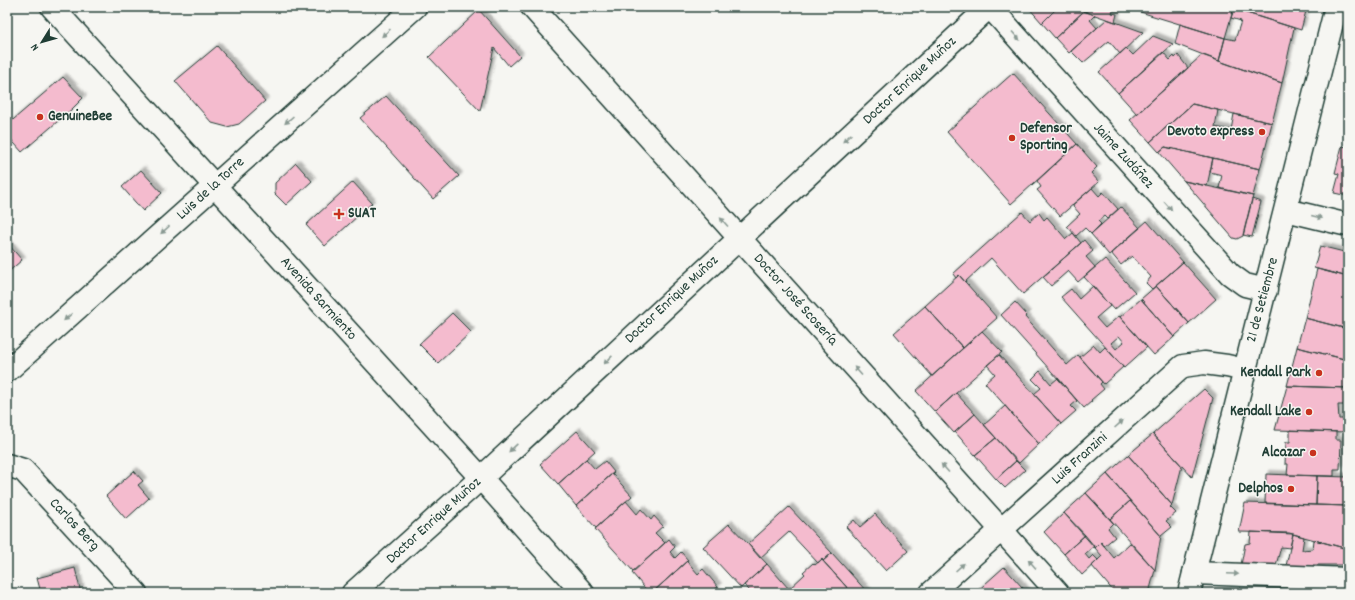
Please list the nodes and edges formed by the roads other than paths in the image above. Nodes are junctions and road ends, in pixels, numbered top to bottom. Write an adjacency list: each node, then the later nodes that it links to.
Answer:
1 (52, 7): 6 (street, Avenida Sarmiento)
2 (415, 7): 6 (street, Luis de la Torre, one-way to 6)
3 (532, 7): 9 (street, Doctor José Scosería, one-way to 3)
4 (989, 7): 9 (street, Doctor Enrique Muñoz, one-way to 9); 10 (street, Jaime Zudáñez, one-way to 10)
5 (1336, 7): 7 (street, 21 de Setiembre)
6 (215, 186): 12 (street, Luis de la Torre, one-way to 12); 14 (street, Avenida Sarmiento)
7 (1286, 210): 8 (street, one-way to 8); 10 (street, 21 de Setiembre)
8 (1348, 225)
9 (739, 238): 14 (street, Doctor Enrique Muñoz, one-way to 14); 15 (street, Doctor José Scosería, one-way to 9)
10 (1266, 290): 11 (street, 21 de Setiembre)
11 (1244, 370): 15 (street, Luis Franzini, one-way to 11); 17 (street, 21 de Setiembre)
12 (7, 371)
13 (7, 465): 18 (street, Carlos Berg)
14 (481, 478): 19 (street, Doctor Enrique Muñoz); 20 (street, Avenida Sarmiento)
15 (1001, 530): 21 (street, Luis Franzini, one-way to 15); 22 (street, Doctor José Scosería, one-way to 15)
16 (1348, 579): 17 (street, one-way to 16)
17 (1191, 583)
18 (136, 593)
19 (353, 593)
20 (583, 593)
21 (932, 593)
22 (1058, 593)

